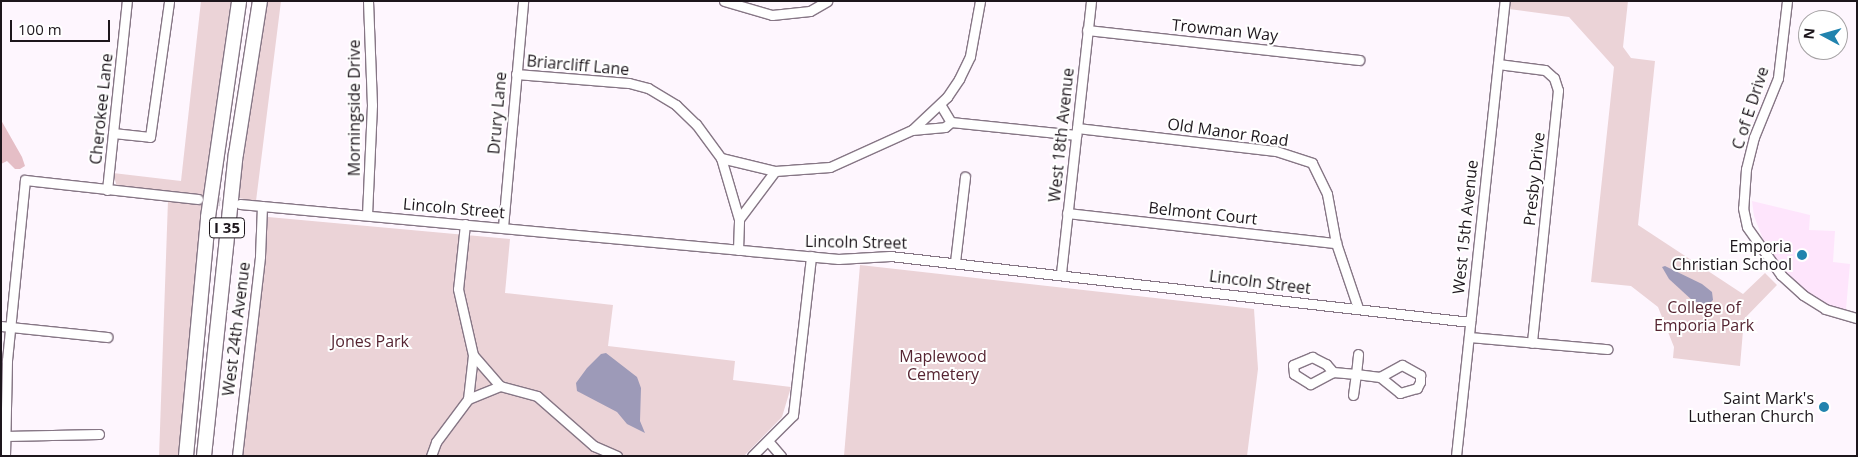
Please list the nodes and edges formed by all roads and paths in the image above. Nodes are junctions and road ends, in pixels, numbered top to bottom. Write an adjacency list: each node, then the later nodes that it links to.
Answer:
1 (127, 1): 21 (street, Cherokee Lane)
2 (169, 1): 21 (street)
3 (239, 1): 59 (highway, I 35)
4 (260, 1): 60 (highway, I 35)
5 (368, 1): 30 (street, Morningside Drive)
6 (523, 1): 16 (street, Drury Lane)
7 (724, 1): 8 (street)
8 (827, 1)
9 (980, 1): 17 (street)
10 (1091, 1): 13 (street, West 18th Avenue)
11 (1504, 1): 15 (street, West 15th Avenue)
12 (1787, 1): 40 (street, C of E Drive)
13 (1088, 30): 14 (street, Trowman Way); 20 (street, West 18th Avenue)
14 (1359, 60)
15 (1498, 64): 41 (street, West 15th Avenue); 45 (street, Presby Drive)
16 (516, 74): 22 (street, Briarcliff Lane); 33 (street, Drury Lane)
17 (940, 104): 18 (street); 19 (street)
18 (951, 122): 19 (street); 20 (street)
19 (912, 130): 23 (street)
20 (1076, 132): 29 (street, West 18th Avenue); 34 (street, Old Manor Road)
21 (113, 133): 25 (street, Cherokee Lane)
22 (721, 158): 23 (street); 31 (street, Briarcliff Lane)
23 (775, 171): 31 (street)
24 (965, 177): 37 (street)
25 (107, 190): 26 (street); 42 (street)
26 (198, 199)
27 (240, 204): 28 (street, Lincoln Street)
28 (262, 206): 30 (street, Lincoln Street); 61 (street, West 24th Avenue)
29 (1067, 213): 34 (street, Belmont Court); 38 (street, West 18th Avenue)
30 (367, 215): 32 (street, Lincoln Street)
31 (739, 219): 35 (street, Briarcliff Lane)
32 (465, 224): 33 (street, Lincoln Street); 48 (street)
33 (503, 227): 35 (street, Lincoln Street)
34 (1336, 243): 39 (street, Old Manor Road)
35 (738, 250): 36 (street, Lincoln Street)
36 (811, 256): 37 (street, Lincoln Street); 57 (street)
37 (955, 262): 38 (street, Lincoln Street)
38 (1061, 273): 39 (street, Lincoln Street)
39 (1358, 308): 41 (street, Lincoln Street)
40 (1857, 318)
41 (1470, 322): 44 (street, West 15th Avenue)
42 (6, 327): 43 (street); 56 (street)
43 (107, 337)
44 (1469, 337): 45 (street); 66 (street, West 15th Avenue)
45 (1532, 343): 46 (street)
46 (1607, 349)
47 (1358, 354): 50 (street)
48 (473, 355): 52 (street); 54 (street)
49 (1333, 372): 50 (street)
50 (1356, 374): 51 (street); 53 (street)
51 (1380, 377)
52 (500, 386): 54 (street); 63 (street)
53 (1353, 395)
54 (468, 399): 62 (street)
55 (99, 434): 56 (street)
56 (4, 436): 58 (street)
57 (768, 441): 64 (street); 65 (street)
58 (5, 456)
59 (186, 456)
60 (204, 456)
61 (236, 456)
62 (431, 456)
63 (618, 456)
64 (752, 456)
65 (781, 456)
66 (1456, 456)

